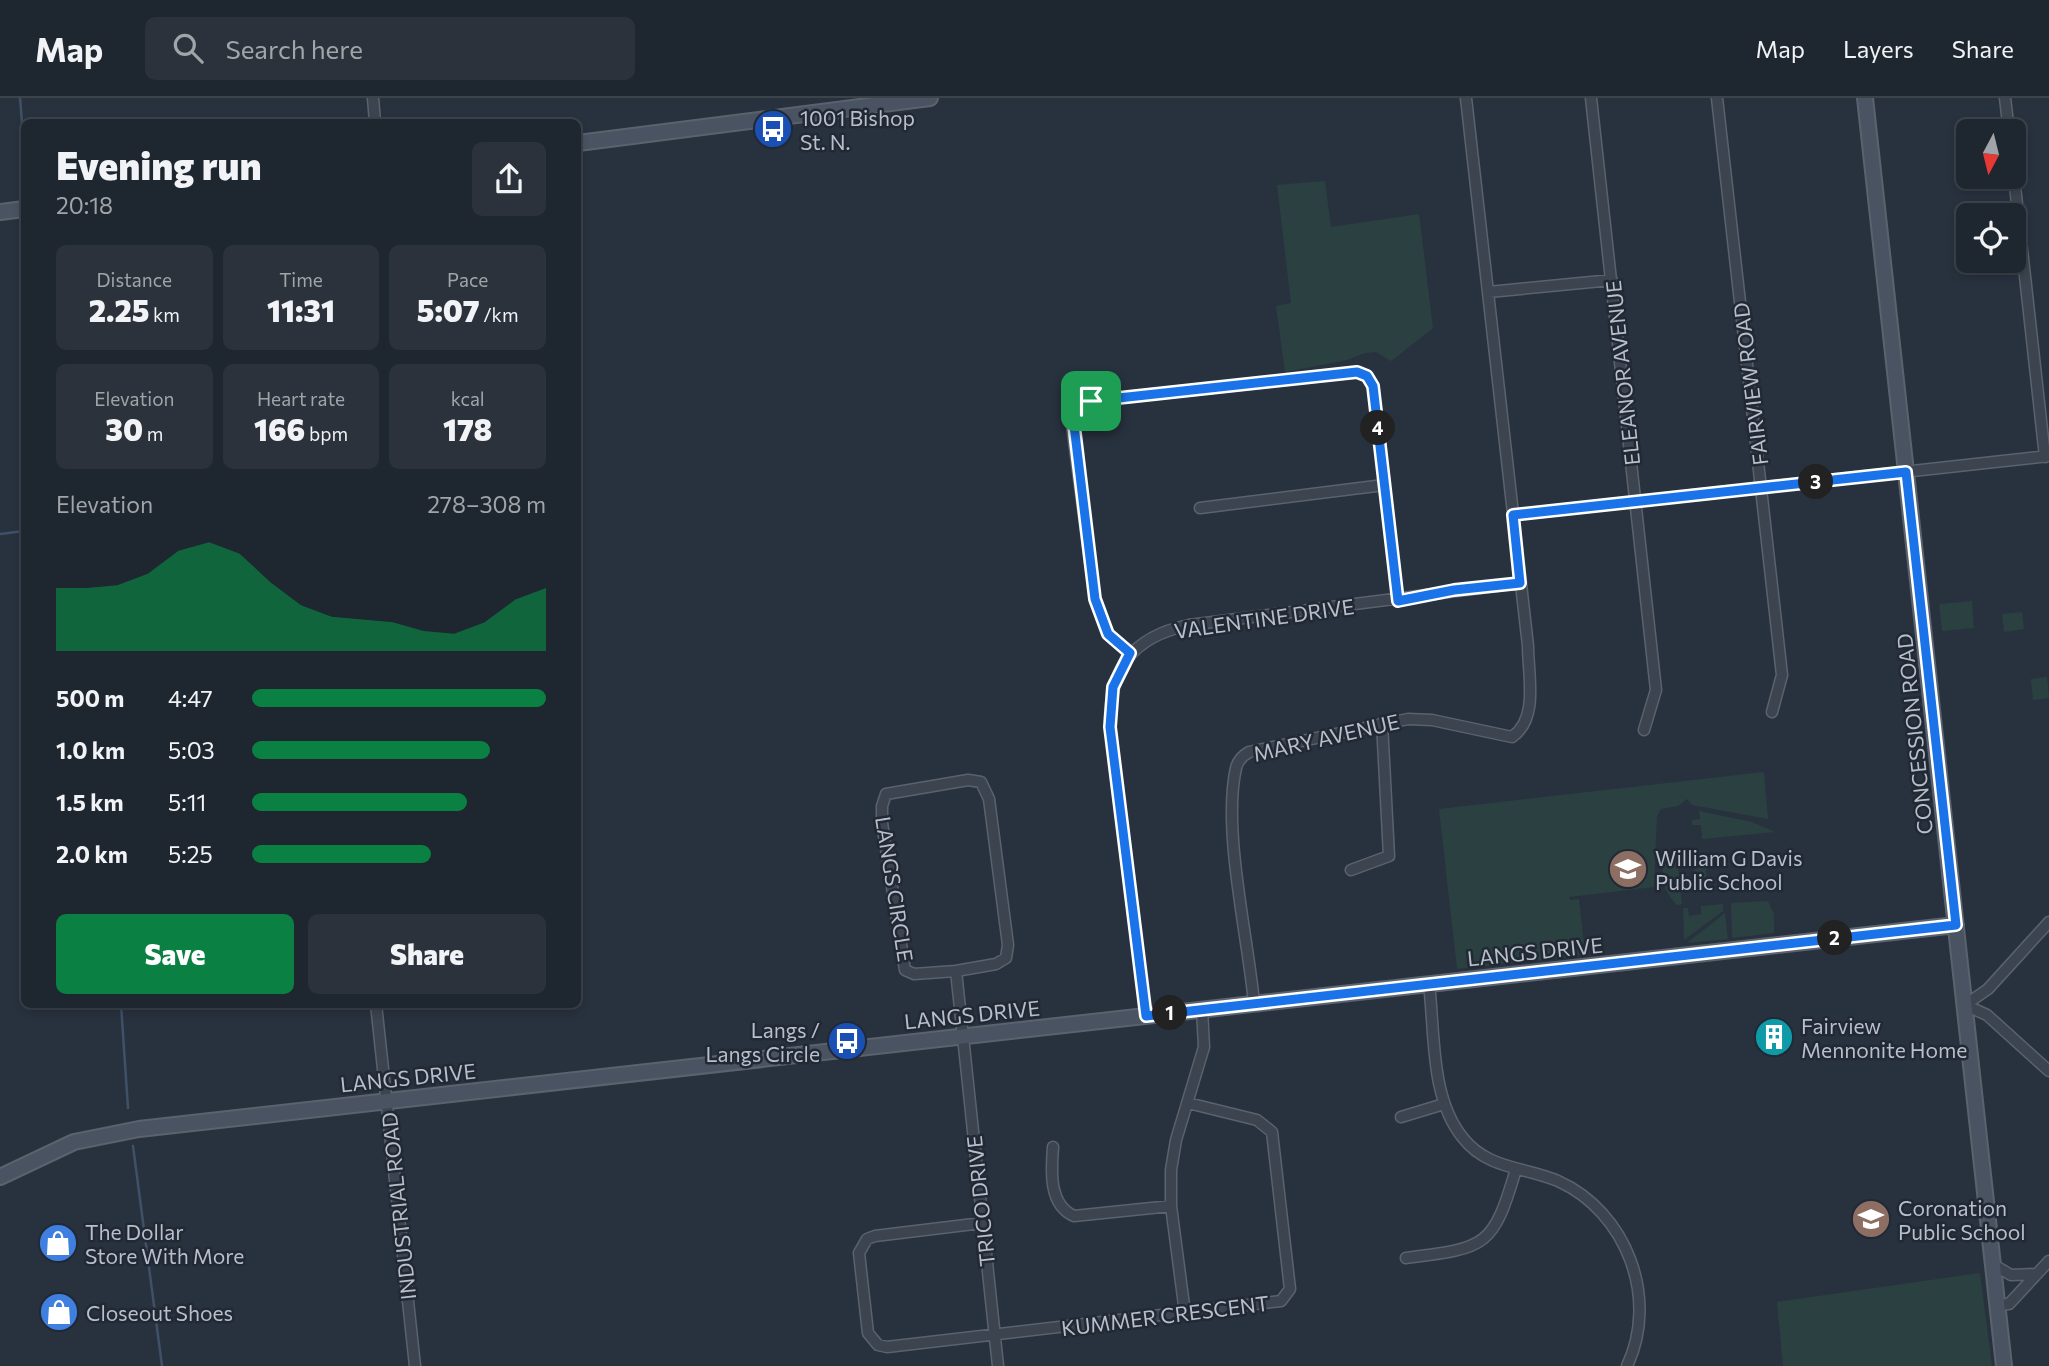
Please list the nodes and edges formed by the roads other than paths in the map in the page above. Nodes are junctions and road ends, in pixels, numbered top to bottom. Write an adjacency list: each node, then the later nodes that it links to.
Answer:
1 (373, 98): 8 (street)
2 (930, 98): 10 (street)
3 (1466, 98): 15 (street, MARY AVENUE)
4 (1591, 98): 14 (street, ELEANOR AVENUE)
5 (1717, 98): 19 (street, FAIRVIEW ROAD)
6 (1865, 98): 17 (street, CONCESSION ROAD)
7 (2005, 98): 9 (street)
8 (375, 119)
9 (2008, 119)
10 (581, 143)
11 (2015, 189): 16 (street)
12 (21, 209): 13 (street)
13 (0, 212)
14 (1612, 280): 15 (street); 20 (street, ELEANOR AVENUE)
15 (1489, 292): 22 (street, MARY AVENUE)
16 (2047, 456): 17 (street)
17 (1906, 472): 19 (street); 31 (street, CONCESSION ROAD)
18 (1384, 485): 21 (street); 24 (street); 25 (street)
19 (1762, 487): 20 (street); 26 (street, FAIRVIEW ROAD)
20 (1636, 500): 22 (street); 28 (street, ELEANOR AVENUE)
21 (1200, 508)
22 (1513, 515): 23 (street, MARY AVENUE)
23 (1520, 583): 24 (street, VALENTINE DRIVE); 27 (street, MARY AVENUE)
24 (1398, 601): 25 (street, VALENTINE DRIVE)
25 (1130, 653): 38 (street, VALENTINE DRIVE)
26 (1772, 712)
27 (1382, 723): 29 (street); 34 (street, MARY AVENUE)
28 (1644, 730)
29 (1351, 870)
30 (2049, 922): 35 (street)
31 (1956, 925): 33 (street, LANGS DRIVE); 35 (street, CONCESSION ROAD)
32 (956, 971): 32 (street, LANGS CIRCLE); 39 (street)
33 (1429, 984): 34 (street, LANGS DRIVE); 43 (street)
34 (1254, 1003): 37 (street, LANGS DRIVE)
35 (1965, 1005): 40 (street); 52 (street, CONCESSION ROAD)
36 (376, 1008): 41 (street, INDUSTRIAL ROAD)
37 (1202, 1009): 38 (street, LANGS DRIVE); 42 (street)
38 (1146, 1016): 39 (street, LANGS DRIVE)
39 (961, 1037): 41 (street, LANGS DRIVE); 49 (street, TRICO DRIVE)
40 (2049, 1071)
41 (386, 1101): 47 (street, LANGS DRIVE); 57 (street, INDUSTRIAL ROAD)
42 (1188, 1103): 48 (street); 55 (street, KUMMER CRESCENT)
43 (1444, 1104): 44 (street); 46 (street)
44 (1401, 1117)
45 (1053, 1147): 48 (street)
46 (1516, 1170): 50 (street); 59 (street)
47 (0, 1177)
48 (1171, 1206): 55 (street)
49 (982, 1223): 56 (street, TRICO DRIVE); 56 (street, KUMMER CRESCENT)
50 (1406, 1258)
51 (2049, 1261): 53 (street)
52 (1994, 1265): 53 (street); 54 (street, CONCESSION ROAD)
53 (2037, 1273): 54 (street)
54 (1998, 1305): 60 (street, CONCESSION ROAD)
55 (1185, 1313): 56 (street, KUMMER CRESCENT)
56 (995, 1335): 58 (street, TRICO DRIVE)
57 (415, 1366)
58 (998, 1366)
59 (1627, 1366)
60 (2004, 1366)

